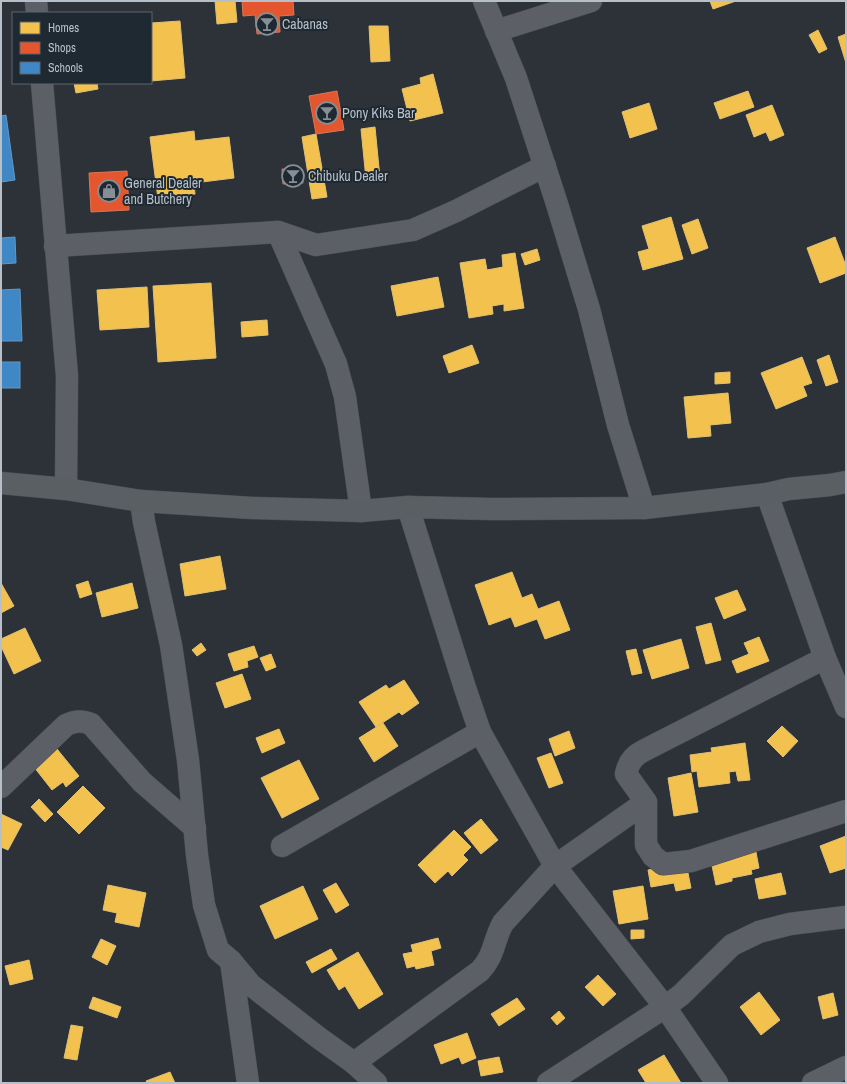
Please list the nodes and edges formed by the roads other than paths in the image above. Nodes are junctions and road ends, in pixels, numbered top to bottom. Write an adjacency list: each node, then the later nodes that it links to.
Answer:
1 (36, 1): 4 (street)
2 (484, 1): 5 (street)
3 (591, 1): 5 (street)
4 (37, 12)
5 (496, 31): 7 (street)
6 (42, 84): 9 (street)
7 (545, 166): 8 (street); 16 (street)
8 (278, 232): 9 (street); 17 (street)
9 (55, 246): 12 (street)
10 (846, 482): 13 (street)
11 (1, 483): 12 (street)
12 (66, 489): 14 (street)
13 (766, 494): 16 (street); 18 (street)
14 (141, 501): 17 (street); 24 (street)
15 (408, 507): 16 (street); 17 (street); 20 (street)
16 (644, 508)
17 (361, 511)
18 (825, 658): 19 (street); 22 (street)
19 (846, 707)
20 (480, 732): 25 (street); 26 (street)
21 (1, 787): 24 (street)
22 (646, 802): 23 (street); 26 (street)
23 (846, 812)
24 (195, 828): 28 (street)
25 (282, 846)
26 (555, 866): 29 (street); 30 (street)
27 (846, 917): 29 (street)
28 (231, 961): 30 (street); 32 (street)
29 (665, 1007): 34 (street); 35 (street)
30 (354, 1063): 33 (street)
31 (846, 1067): 36 (street)
32 (248, 1083)
33 (376, 1083)
34 (548, 1083)
35 (718, 1083)
36 (813, 1083)

